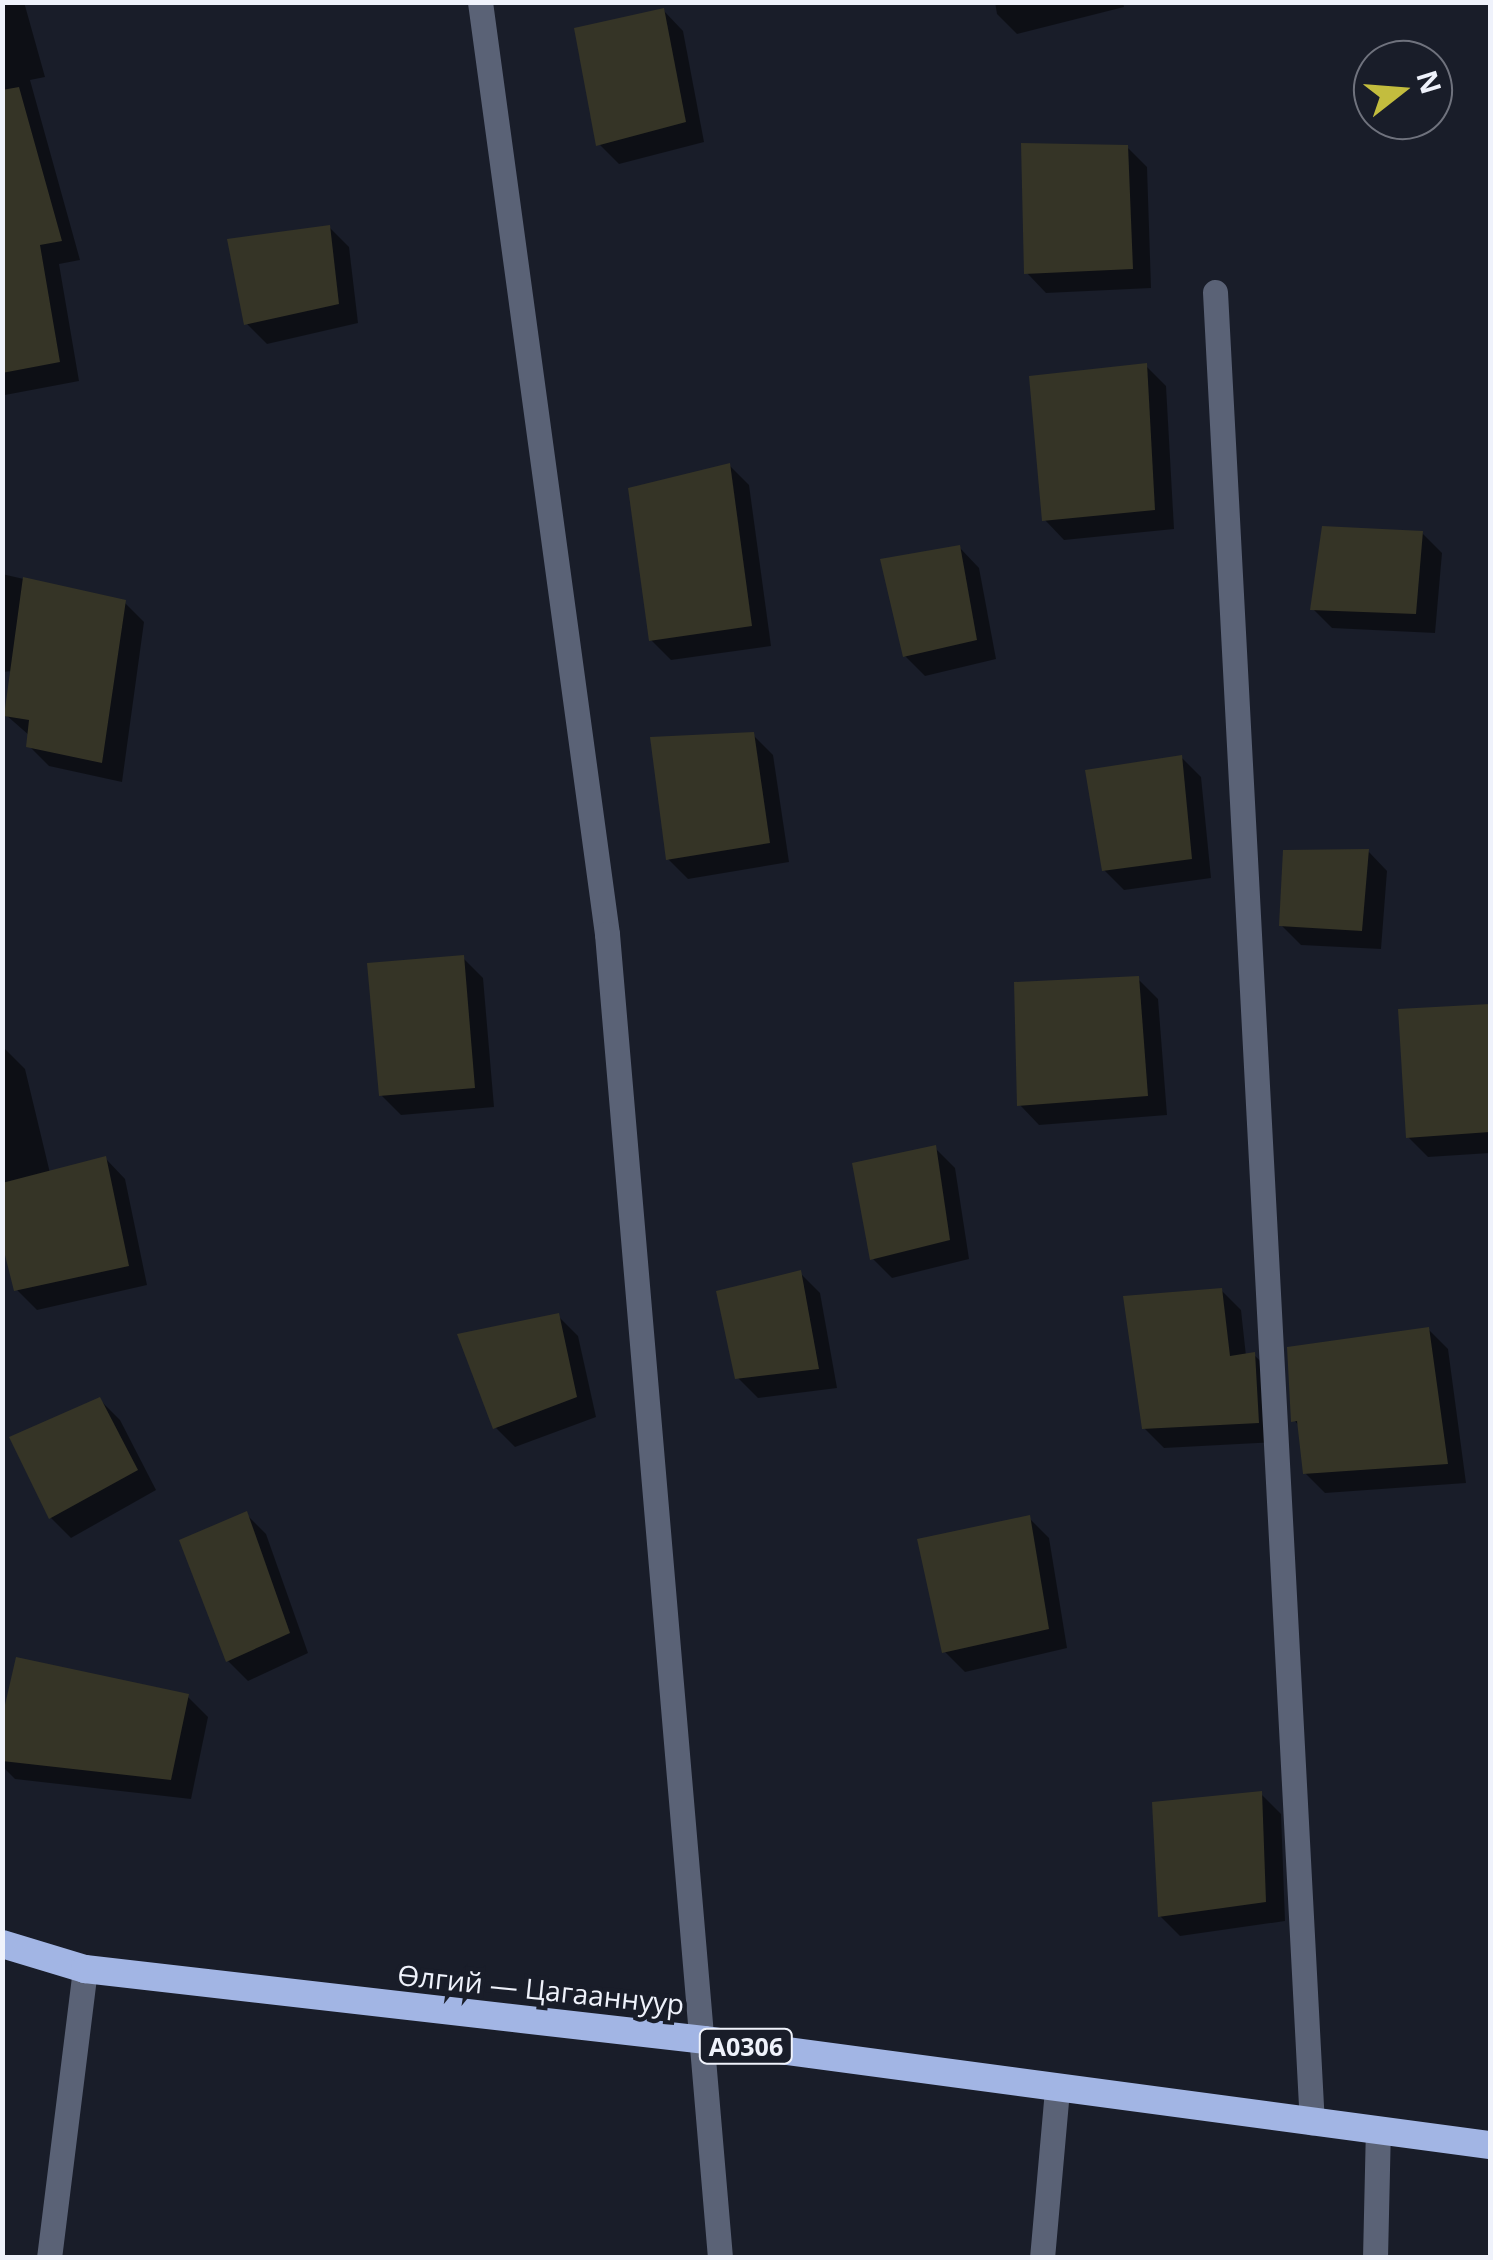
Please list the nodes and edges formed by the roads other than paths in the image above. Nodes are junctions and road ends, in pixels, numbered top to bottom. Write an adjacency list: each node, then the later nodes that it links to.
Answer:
1 (480, 2): 5 (street)
2 (1215, 292): 7 (street)
3 (2, 1944): 4 (highway, Өлгий — Цагааннуур / A0306)
4 (85, 1969): 5 (highway, Өлгий — Цагааннуур / A0306); 10 (street)
5 (704, 2040): 6 (highway, Өлгий — Цагааннуур / A0306); 11 (street)
6 (1056, 2090): 7 (highway, Өлгий — Цагааннуур / A0306); 12 (street)
7 (1312, 2122): 8 (highway, Өлгий — Цагааннуур / A0306)
8 (1378, 2130): 9 (highway, Өлгий — Цагааннуур / A0306); 13 (street)
9 (1490, 2146)
10 (49, 2258)
11 (720, 2258)
12 (1042, 2258)
13 (1375, 2258)

